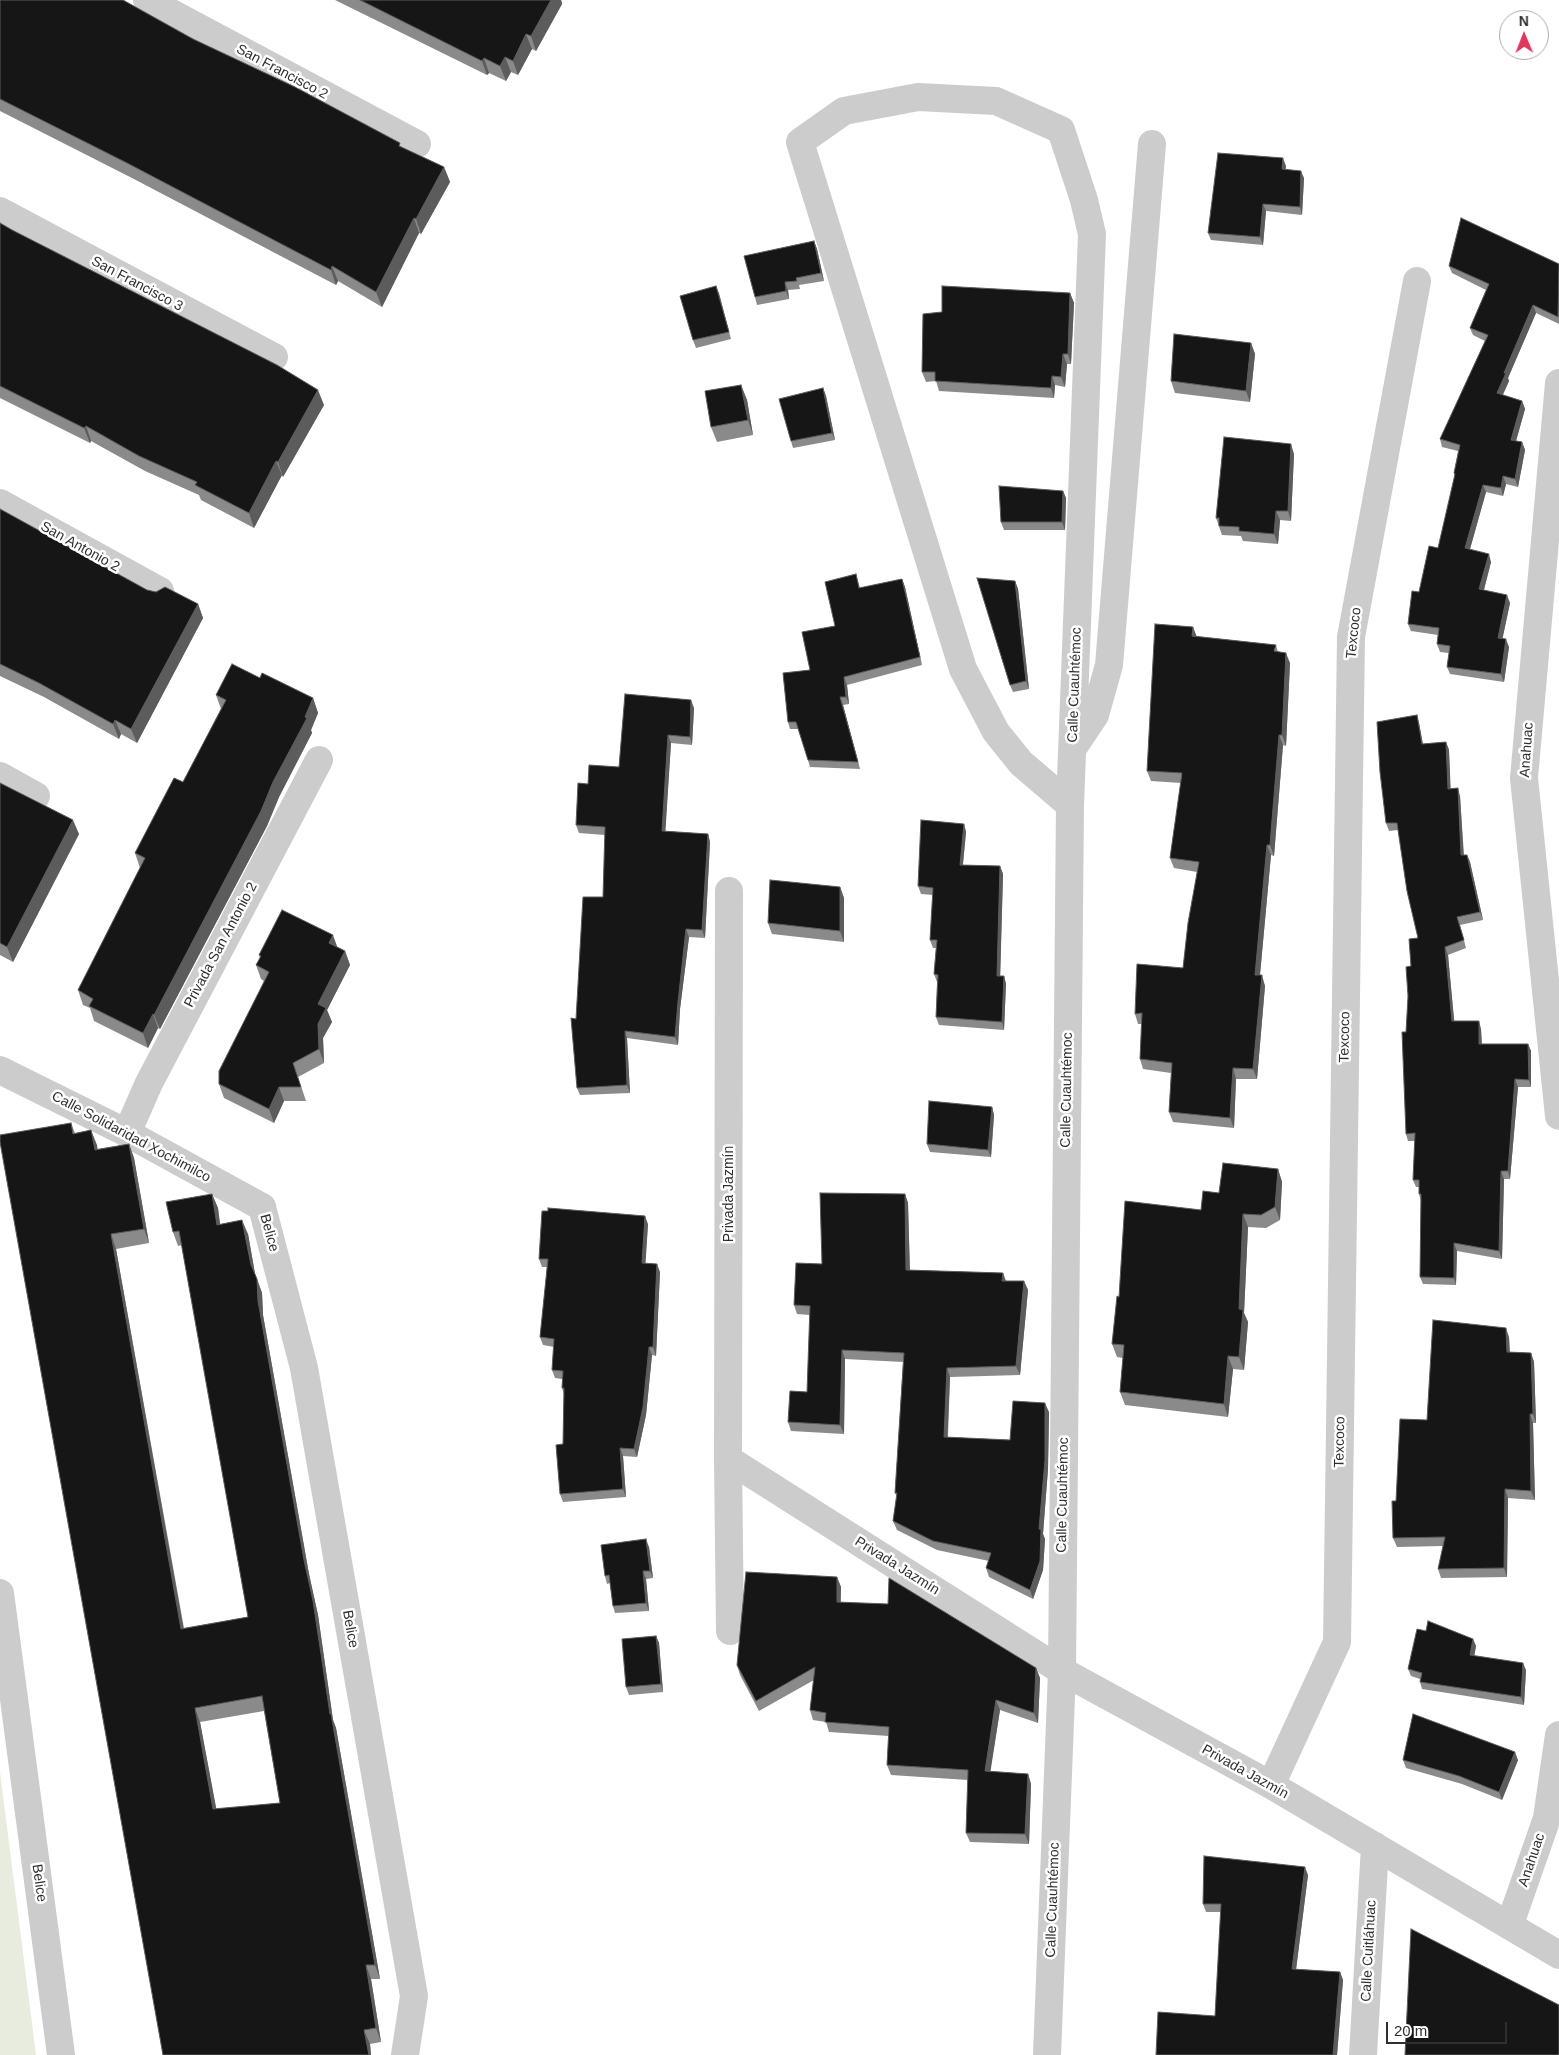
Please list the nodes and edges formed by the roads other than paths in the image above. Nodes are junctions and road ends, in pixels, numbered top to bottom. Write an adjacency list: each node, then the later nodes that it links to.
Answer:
1 (147, 0): 2 (street, San Francisco 2)
2 (417, 144)
3 (1152, 144): 10 (street)
4 (0, 211): 6 (street, San Francisco 3)
5 (1417, 281): 25 (street, Texcoco)
6 (274, 357)
7 (1559, 383): 17 (street, Anahuac)
8 (0, 504): 9 (street, San Antonio 2)
9 (160, 592)
10 (1073, 748): 14 (street, Calle Cuauhtémoc); 14 (street, Calle Cuauhtémoc)
11 (319, 760): 18 (street, Privada San Antonio 2)
12 (0, 776): 13 (street)
13 (36, 796)
14 (1070, 805): 23 (street, Calle Cuauhtémoc)
15 (729, 891): 20 (street, Privada Jazmín)
16 (0, 1070): 18 (street, Calle Solidaridad Xochimilco)
17 (1559, 1116)
18 (127, 1133): 19 (street, Calle Solidaridad Xochimilco)
19 (262, 1207): 30 (street, Belice)
20 (728, 1459): 22 (street); 23 (street, Privada Jazmín)
21 (0, 1592): 29 (street, Belice)
22 (730, 1631)
23 (1062, 1671): 25 (street, Privada Jazmín); 31 (street, Calle Cuauhtémoc)
24 (1559, 1735): 27 (street, Anahuac)
25 (1271, 1785): 26 (street, Privada Jazmín)
26 (1375, 1846): 27 (street, Privada Jazmín); 32 (street, Calle Cuitláhuac)
27 (1510, 1924): 28 (street, Privada Jazmín)
28 (1559, 1955)
29 (61, 2055)
30 (405, 2055)
31 (1047, 2055)
32 (1363, 2055)

